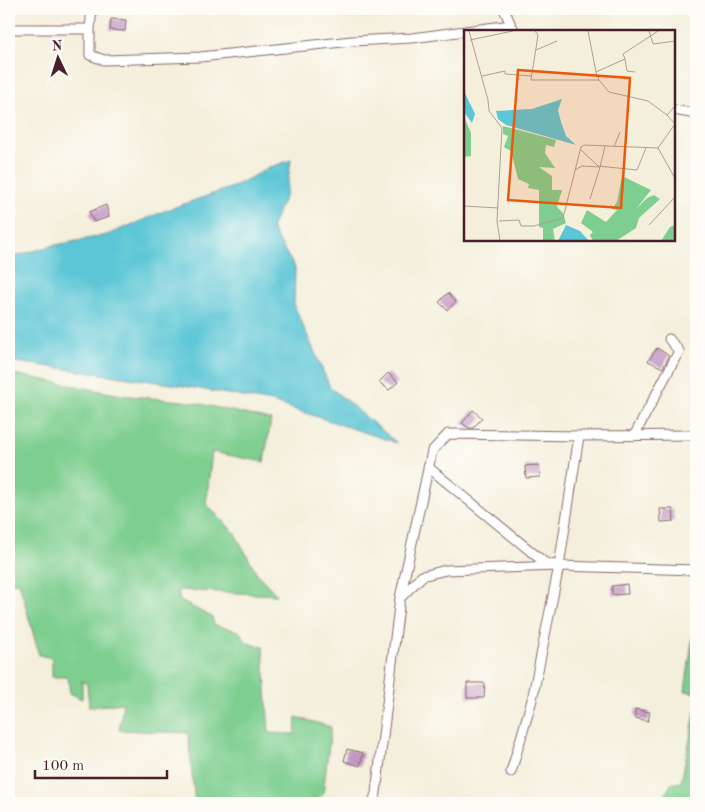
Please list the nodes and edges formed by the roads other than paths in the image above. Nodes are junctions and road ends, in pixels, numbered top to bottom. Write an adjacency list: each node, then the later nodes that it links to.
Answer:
1 (92, 9): 5 (street)
2 (504, 9): 3 (street)
3 (513, 28): 6 (street)
4 (9, 29): 5 (street)
5 (90, 29): 7 (street)
6 (493, 30)
7 (464, 33)
8 (675, 110): 9 (street)
9 (696, 114)
10 (669, 339): 13 (street)
11 (696, 435): 13 (street)
12 (579, 436): 13 (street); 14 (street); 15 (street)
13 (634, 436)
14 (428, 467): 15 (street); 17 (street)
15 (559, 566): 16 (street); 17 (street); 18 (street)
16 (696, 570)
17 (400, 598): 19 (street)
18 (511, 772)
19 (373, 803)

